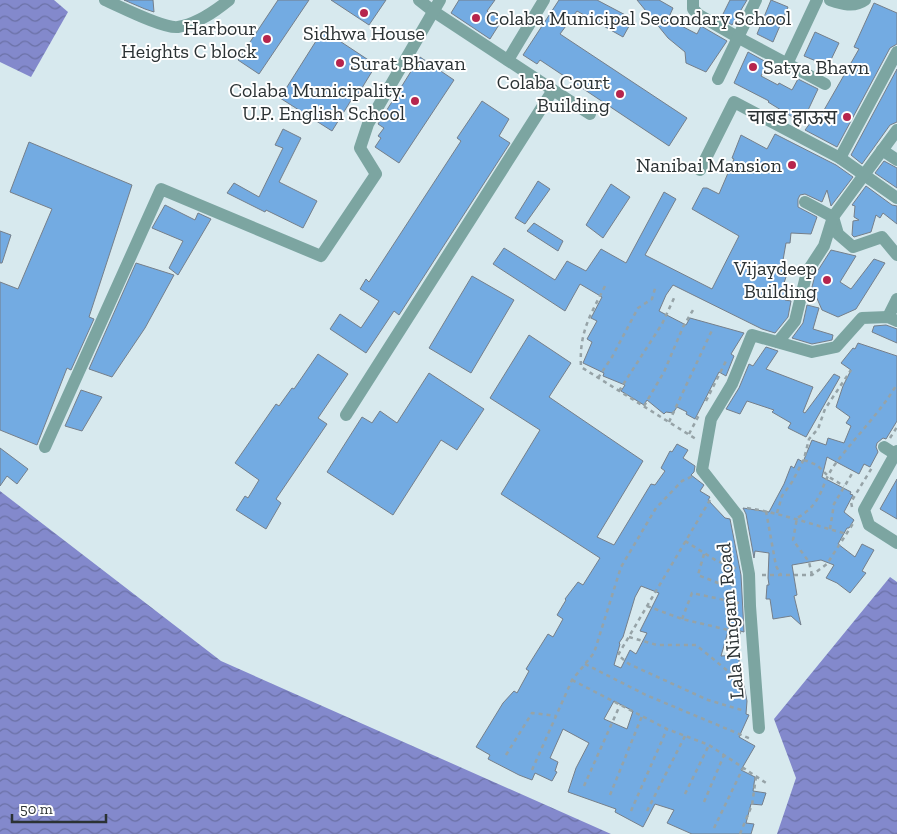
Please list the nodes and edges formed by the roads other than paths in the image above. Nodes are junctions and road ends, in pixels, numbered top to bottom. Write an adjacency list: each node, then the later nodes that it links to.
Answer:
1 (105, 0): 2 (street)
2 (229, 0)
3 (419, 0): 12 (street)
4 (440, 0): 12 (street)
5 (544, 0): 15 (street)
6 (693, 0): 13 (street)
7 (756, 0): 13 (street)
8 (817, 0): 16 (street)
9 (830, 0): 11 (street)
10 (865, 0): 11 (street)
11 (844, 2)
12 (433, 12): 15 (street); 35 (street)
13 (739, 38): 16 (street); 17 (street)
14 (897, 52): 23 (street)
15 (508, 60): 19 (street)
16 (787, 64): 18 (street)
17 (718, 79)
18 (825, 84)
19 (553, 90): 20 (street); 34 (street)
20 (590, 114)
21 (897, 130): 22 (street)
22 (882, 150): 24 (street); 26 (street)
23 (840, 158): 25 (street); 26 (street)
24 (897, 160)
25 (700, 170)
26 (864, 174): 27 (street); 29 (street)
27 (897, 198)
28 (804, 202): 29 (street)
29 (833, 217): 30 (street); 33 (street)
30 (897, 255)
31 (897, 299): 32 (street)
32 (893, 319): 33 (street)
33 (778, 342): 38 (street, Lala Ningam Road)
34 (346, 415)
35 (45, 447)
36 (892, 451): 37 (street)
37 (897, 543)
38 (757, 734)

